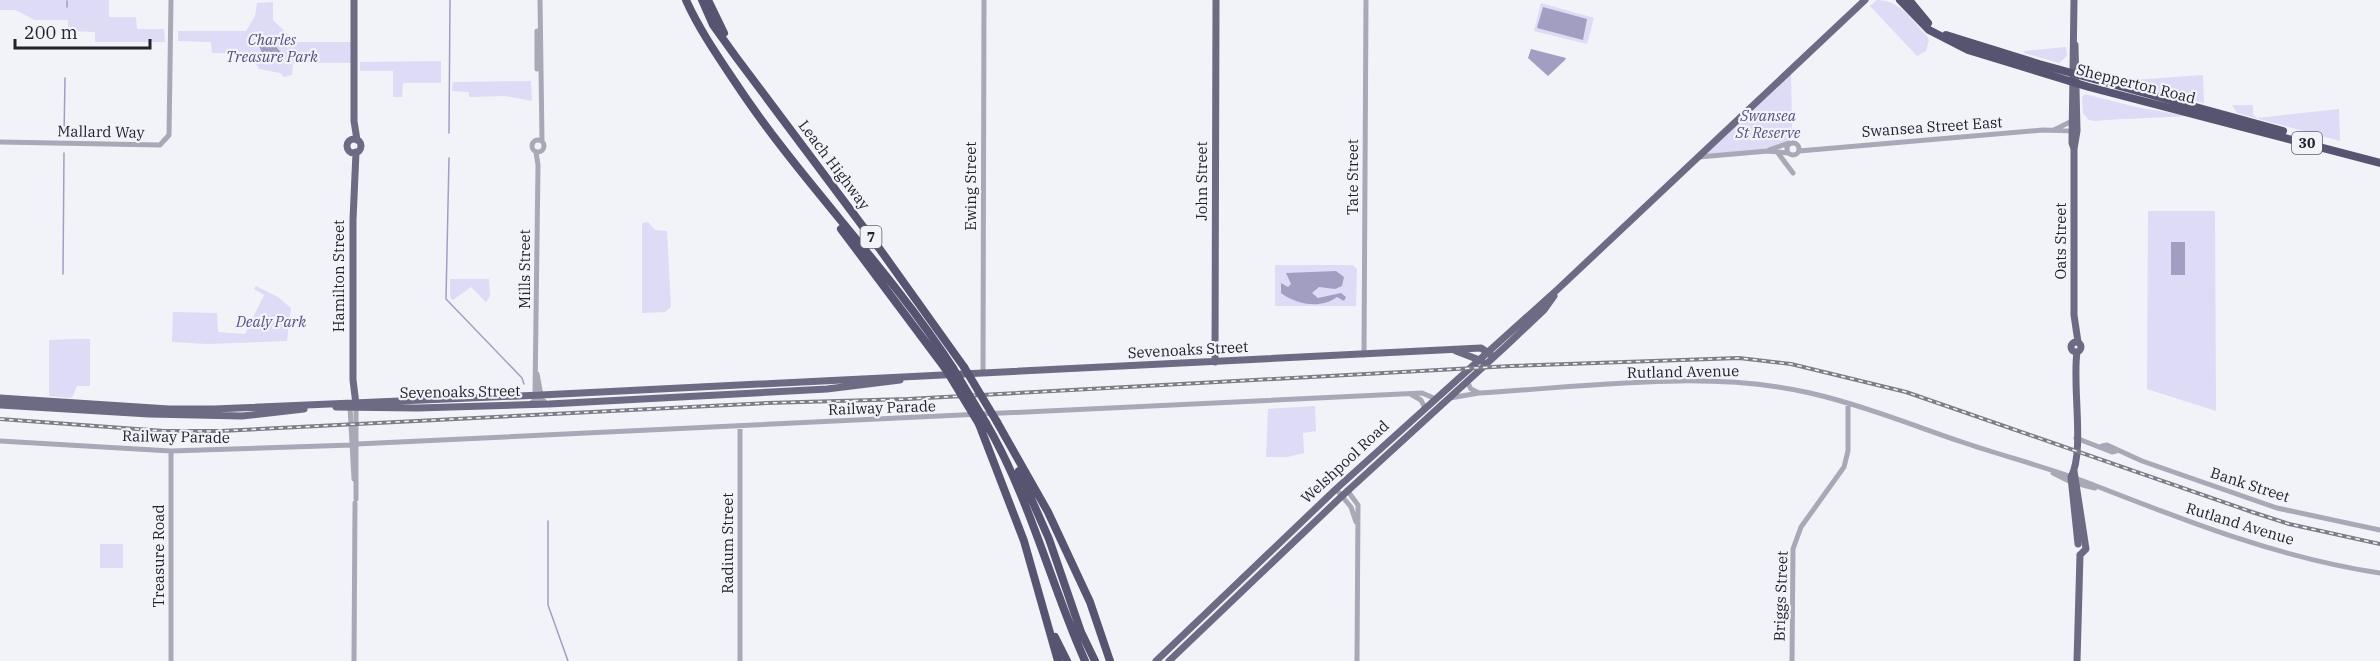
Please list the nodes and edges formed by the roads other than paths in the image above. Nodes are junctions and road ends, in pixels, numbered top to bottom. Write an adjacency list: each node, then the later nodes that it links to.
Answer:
1 (171, 0): 22 (street, Mallard Way)
2 (354, 0): 20 (main road)
3 (538, 0): 21 (street)
4 (688, 0): 16 (highway, 7)
5 (702, 0): 14 (highway, Leach Highway / 7)
6 (708, 0): 14 (highway)
7 (984, 0): 42 (street, Ewing Street)
8 (1215, 0): 40 (main road, John Street)
9 (1366, 0): 36 (street, Tate Street)
10 (1866, 0): 30 (main road, Welshpool Road)
11 (1898, 0): 13 (highway, Shepperton Road)
12 (2074, 0): 15 (main road, Oats Street)
13 (1908, 4): 15 (highway, Shepperton Road / 30)
14 (736, 57): 62 (highway, Leach Highway / 7, bridge)
15 (2075, 78): 17 (main road, Oats Street); 19 (main road, Oats Street); 31 (highway, Shepperton Road / 30); 32 (highway, Shepperton Road / 30)
16 (748, 102): 34 (highway, 7); 38 (highway)
17 (2072, 121): 18 (street, Swansea Street East); 19 (main road, Oats Street)
18 (2054, 130): 19 (street, Swansea Street East); 24 (street, Swansea Street East)
19 (2074, 131): 63 (main road, Oats Street)
20 (354, 140): 26 (main road); 26 (main road)
21 (538, 140): 27 (street); 27 (street)
22 (0, 142)
23 (1789, 143): 24 (street); 25 (street); 29 (street)
24 (1799, 148): 29 (street)
25 (1768, 151): 28 (street); 30 (street)
26 (353, 152): 55 (main road, Hamilton Street)
27 (539, 152): 50 (street, Mills Street)
28 (1777, 152): 29 (street); 33 (street)
29 (1788, 153)
30 (1699, 157): 37 (main road, Welshpool Road)
31 (2380, 158)
32 (2380, 164)
33 (1793, 173)
34 (901, 298): 38 (highway); 41 (highway, 7)
35 (1456, 351): 36 (main road, Sevenoaks Street); 37 (main road, Sevenoaks Street); 39 (main road, Sevenoaks Street)
36 (1364, 355): 40 (main road, Sevenoaks Street)
37 (1491, 356): 39 (main road, Welshpool Road); 44 (main road, Welshpool Road)
38 (939, 359): 41 (highway)
39 (1478, 361): 53 (main road, Welshpool Road)
40 (1215, 362): 42 (main road, Sevenoaks Street)
41 (949, 368): 60 (highway, 7, bridge)
42 (983, 372): 43 (main road, Sevenoaks Street)
43 (920, 376): 45 (main road, Sevenoaks Street); 47 (main road, Sevenoaks Street)
44 (1467, 382): 46 (street); 52 (main road, Welshpool Road)
45 (724, 385): 47 (street); 49 (street); 50 (main road, Sevenoaks Street)
46 (1479, 393): 52 (street, Rutland Avenue); 54 (street, Rutland Avenue)
47 (730, 394): 49 (main road, Sevenoaks Street)
48 (1408, 394): 53 (street, Railway Parade); 59 (street); 61 (street, Railway Parade)
49 (710, 395): 57 (main road, Sevenoaks Street)
50 (538, 396): 55 (main road, Sevenoaks Street); 56 (street); 57 (street)
51 (0, 398): 55 (main road, Sevenoaks Street)
52 (1450, 398): 69 (main road, Welshpool Road)
53 (1436, 399): 59 (main road, Welshpool Road)
54 (1848, 403): 67 (street, Rutland Avenue); 84 (street, Briggs Street)
55 (353, 404): 56 (main road, Sevenoaks Street); 58 (main road, Sevenoaks Street); 65 (street, Hamilton Street)
56 (530, 404): 57 (main road, Sevenoaks Street)
57 (549, 404)
58 (0, 405)
59 (1425, 408): 68 (main road, Welshpool Road)
60 (983, 424): 72 (highway); 78 (highway, 7)
61 (740, 426): 65 (street, Railway Parade); 75 (street, Radium Street)
62 (1004, 435): 79 (highway, 7); 80 (highway, 7)
63 (2076, 438): 67 (main road, Oats Street); 70 (street, Bank Street)
64 (0, 441): 66 (street, Railway Parade)
65 (355, 445): 66 (street, Railway Parade); 74 (street, Hamilton Street)
66 (171, 451): 73 (street, Treasure Road)
67 (2074, 479): 71 (street, Rutland Avenue); 85 (main road, Oats Street)
68 (1339, 487): 69 (street); 81 (main road, Welshpool Road)
69 (1345, 493): 82 (main road, Welshpool Road); 83 (street)
70 (2380, 530)
71 (2380, 573)
72 (1035, 579): 76 (highway); 77 (highway)
73 (171, 661)
74 (354, 661)
75 (740, 661)
76 (1058, 661)
77 (1067, 661)
78 (1085, 661)
79 (1095, 661)
80 (1110, 661)
81 (1156, 661)
82 (1169, 661)
83 (1357, 661)
84 (1792, 661)
85 (2077, 661)

